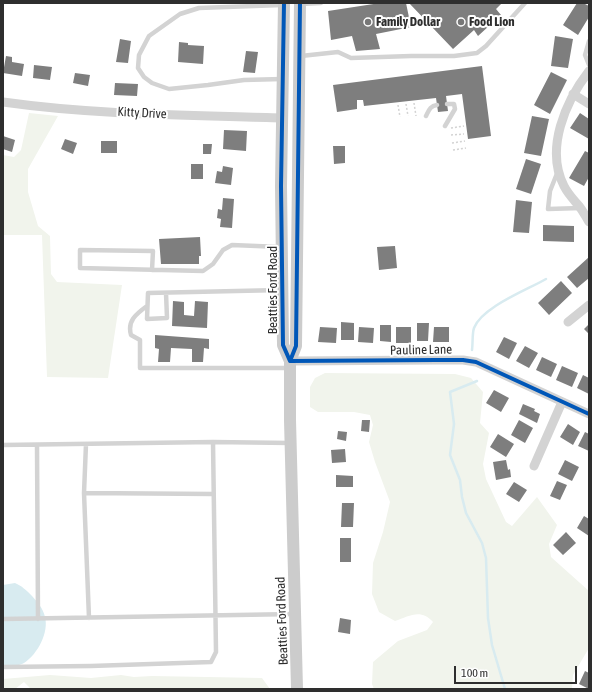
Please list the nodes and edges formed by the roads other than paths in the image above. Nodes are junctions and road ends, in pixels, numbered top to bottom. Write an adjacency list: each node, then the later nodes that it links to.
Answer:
1 (321, 3): 4 (lane)
2 (525, 3): 6 (lane)
3 (284, 4): 9 (main road, Beatties Ford Road); 9 (lane)
4 (300, 4): 6 (main road, Beatties Ford Road)
5 (589, 41): 7 (lane)
6 (299, 56): 28 (main road, Beatties Ford Road)
7 (589, 65)
8 (589, 71): 10 (street)
9 (282, 79): 16 (main road, Beatties Ford Road)
10 (574, 94): 13 (street); 18 (street)
11 (3, 102): 16 (street, Kitty Drive)
12 (447, 104): 17 (lane)
13 (589, 104)
14 (437, 105): 15 (lane)
15 (426, 116)
16 (282, 118): 21 (main road, Beatties Ford Road)
17 (446, 127)
18 (558, 171): 19 (street); 19 (lane)
19 (585, 206): 20 (street)
20 (589, 222)
21 (283, 247): 22 (lane); 23 (main road, Beatties Ford Road)
22 (152, 270): 22 (lane)
23 (283, 290): 24 (lane); 28 (main road, Beatties Ford Road)
24 (166, 293): 26 (lane); 26 (lane)
25 (589, 305): 27 (street)
26 (147, 306): 28 (lane)
27 (568, 322)
28 (290, 364): 29 (street, Pauline Lane); 32 (main road, Beatties Ford Road)
29 (562, 402): 30 (street, Pauline Lane); 36 (street)
30 (589, 414)
31 (213, 442): 32 (lane); 33 (lane); 38 (lane)
32 (290, 443): 39 (main road, Beatties Ford Road)
33 (86, 444): 35 (lane); 37 (lane)
34 (3, 445): 35 (lane)
35 (37, 445): 43 (lane)
36 (534, 466)
37 (84, 493): 38 (lane); 41 (lane)
38 (213, 494): 40 (lane)
39 (296, 614): 40 (lane); 45 (main road, Beatties Ford Road)
40 (214, 616): 41 (lane); 44 (lane)
41 (89, 618): 43 (lane)
42 (3, 619): 43 (lane)
43 (38, 619)
44 (3, 667)
45 (298, 689)

